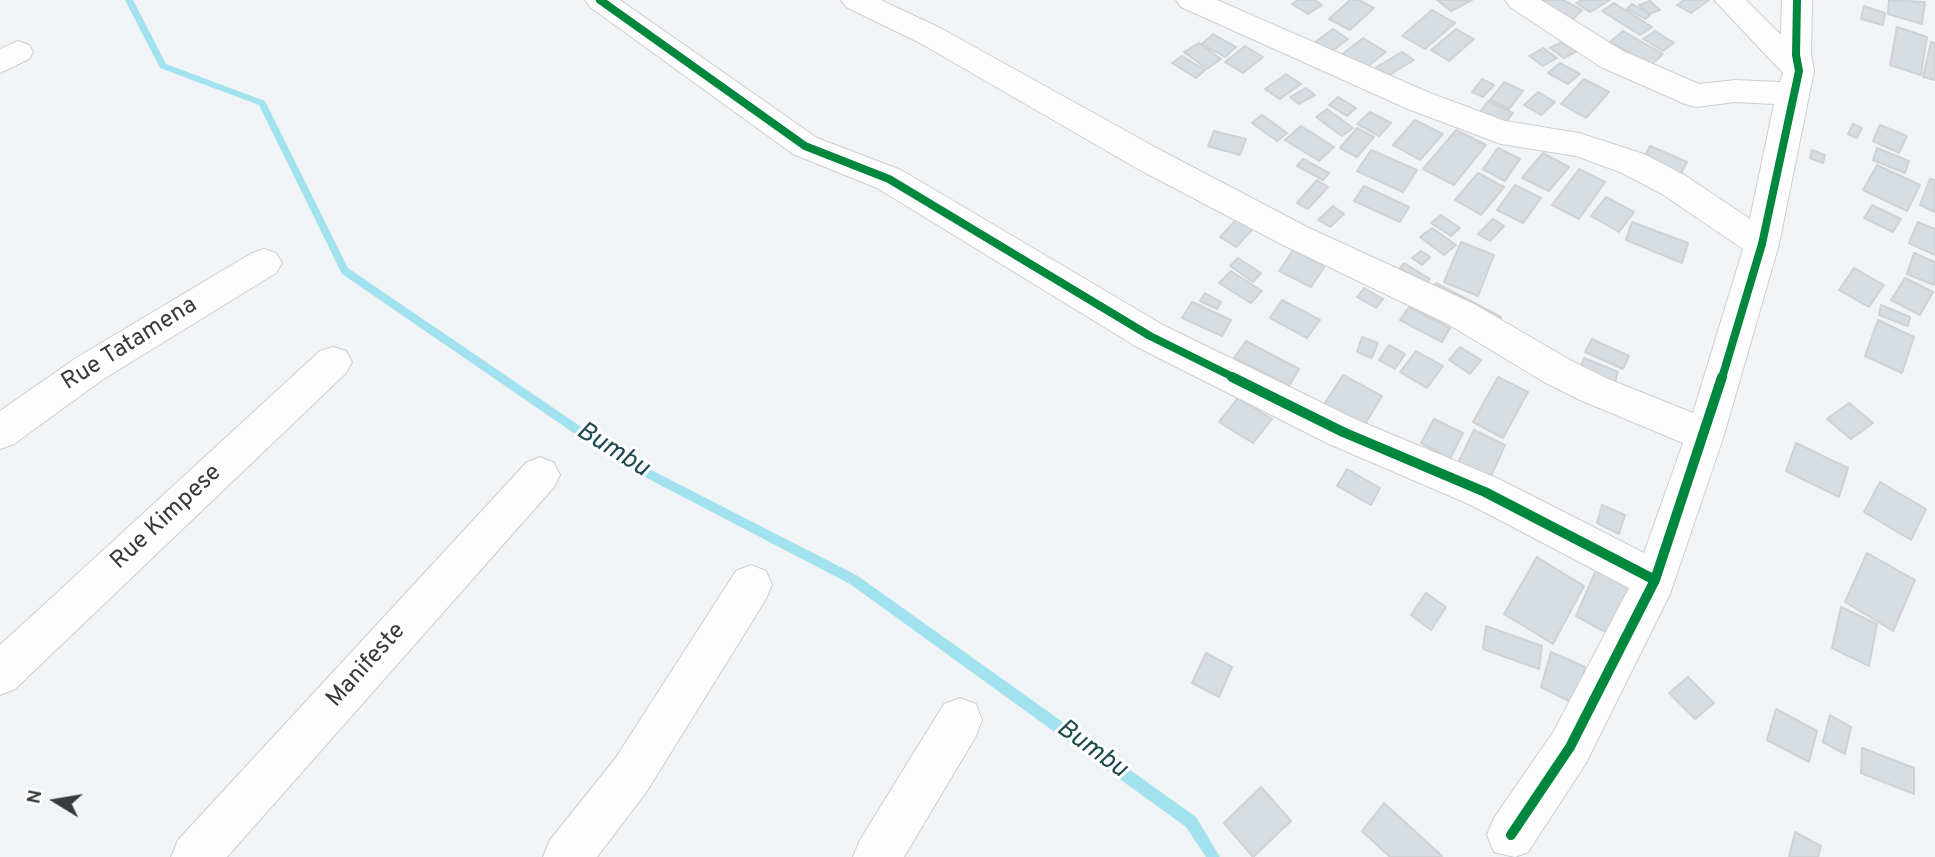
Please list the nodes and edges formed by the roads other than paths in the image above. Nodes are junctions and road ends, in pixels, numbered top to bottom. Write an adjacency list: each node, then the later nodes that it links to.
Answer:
1 (600, 0): 14 (street)
2 (856, 0): 12 (street)
3 (1191, 0): 8 (street)
4 (1520, 0): 7 (street)
5 (1729, 0): 7 (street)
6 (1797, 0): 7 (street)
7 (1796, 83): 8 (street)
8 (1762, 244): 12 (street)
9 (264, 263): 11 (street, Rue Tatamena)
10 (333, 362): 16 (street, Rue Kimpese)
11 (0, 432)
12 (1705, 435): 14 (street)
13 (540, 475): 19 (street, Manifeste)
14 (1655, 580): 18 (street)
15 (751, 585): 20 (street)
16 (0, 674)
17 (960, 720): 21 (street)
18 (1511, 835)
19 (195, 857)
20 (567, 857)
21 (877, 857)

